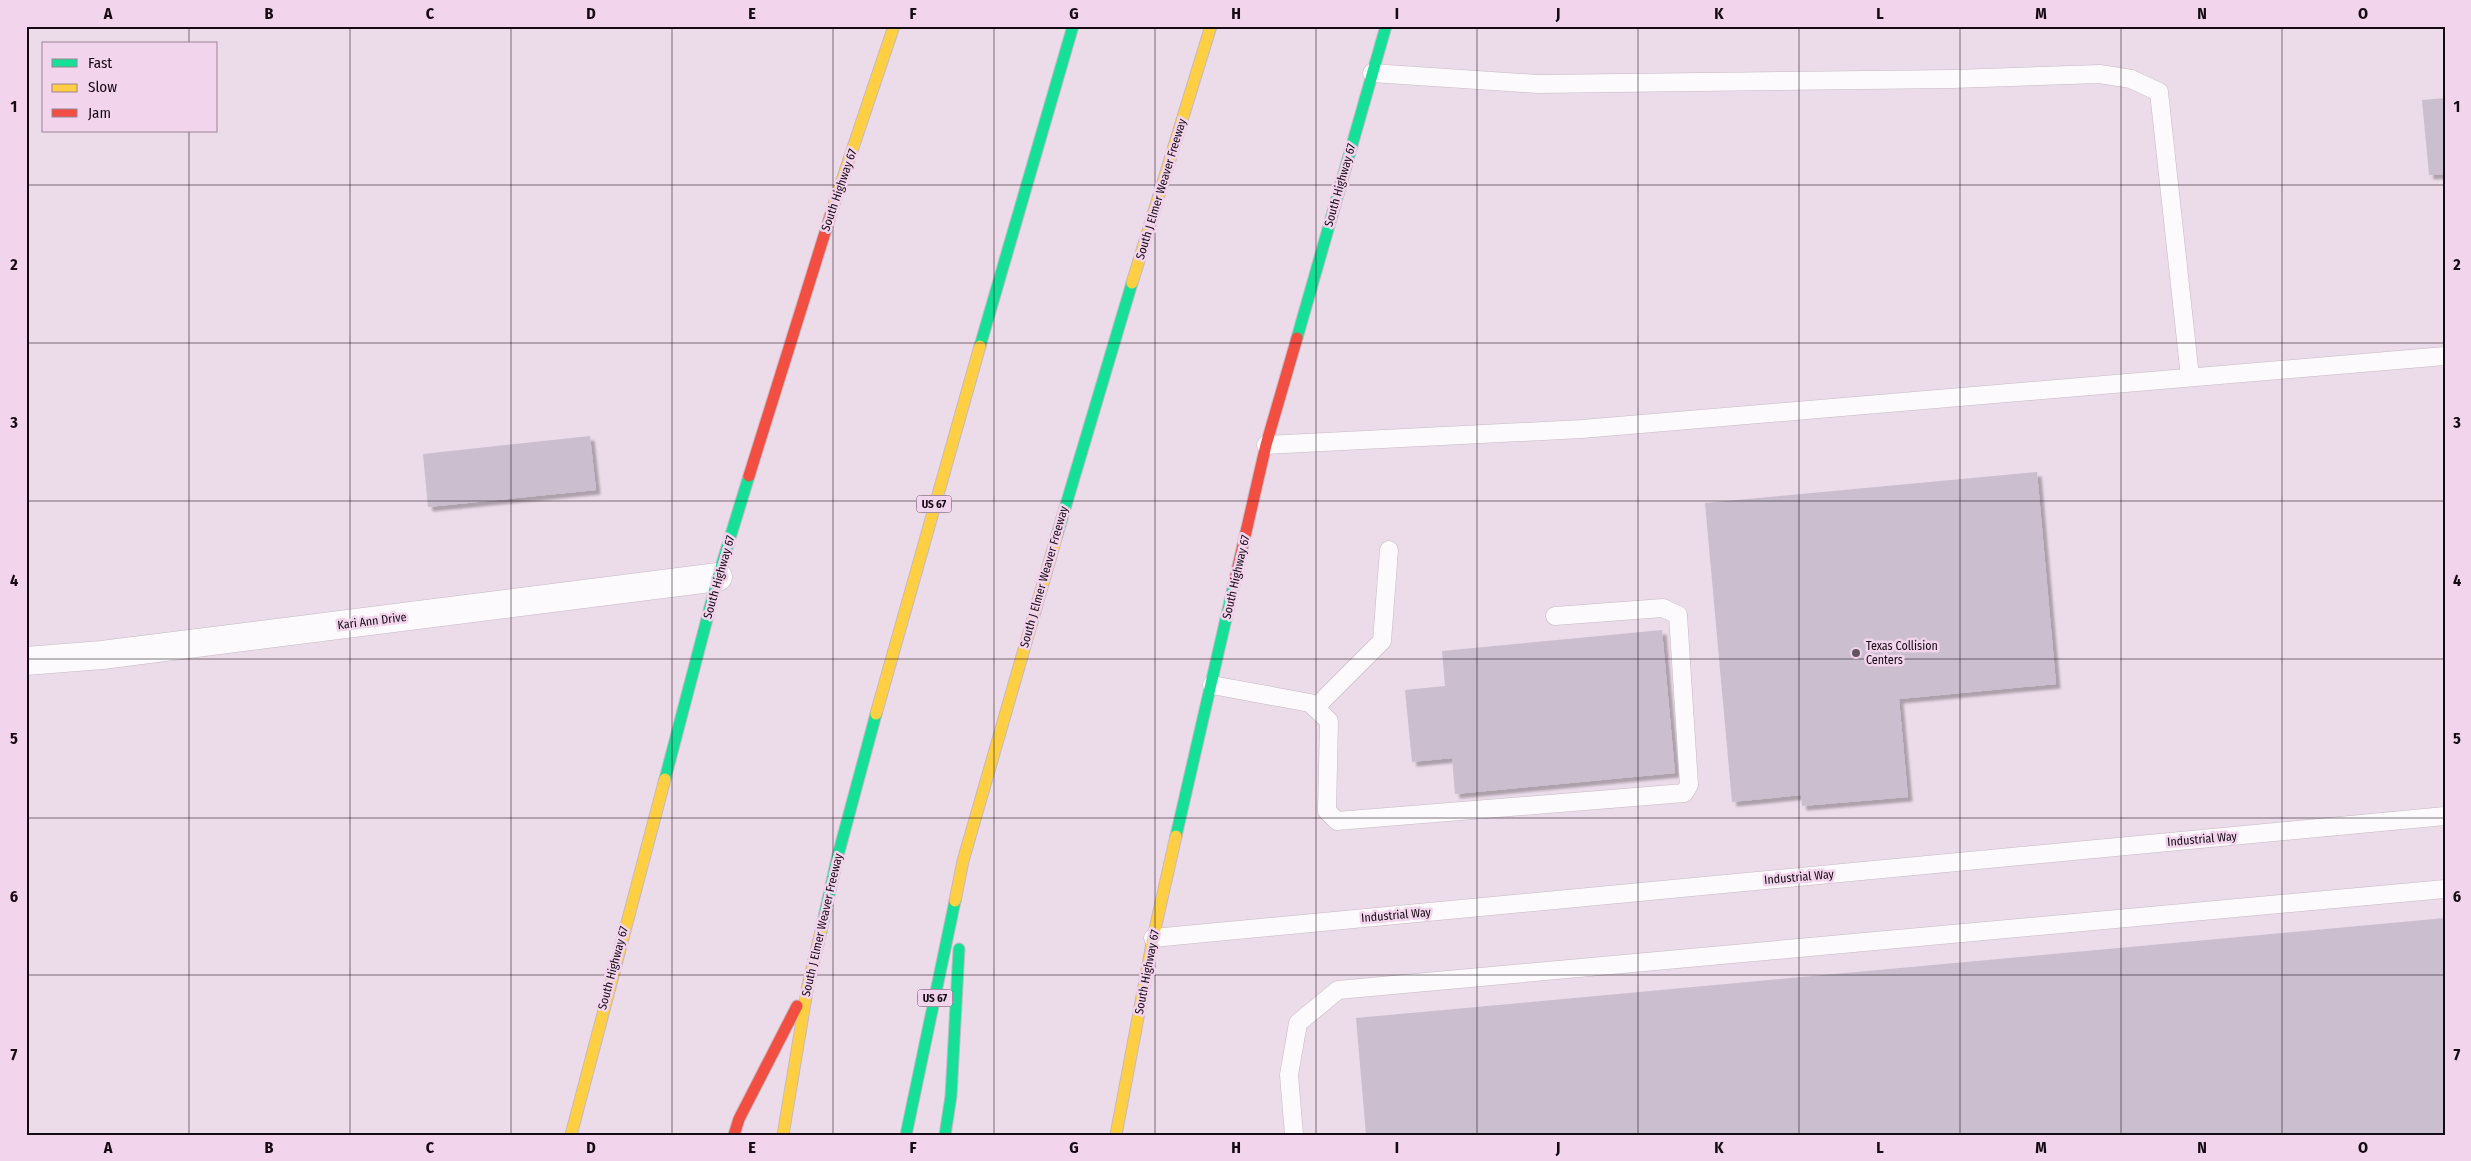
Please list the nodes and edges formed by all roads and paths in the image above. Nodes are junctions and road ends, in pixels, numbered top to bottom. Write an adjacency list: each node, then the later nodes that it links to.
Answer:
1 (894, 26): 10 (main road, South Highway 67)
2 (1073, 26): 19 (main road, South J Elmer Weaver Freeway / US 67)
3 (1211, 26): 16 (main road, South J Elmer Weaver Freeway / US 67)
4 (1386, 26): 5 (main road, South Highway 67)
5 (1372, 73): 7 (lane); 8 (main road, South Highway 67)
6 (2445, 356): 7 (lane)
7 (2190, 377): 8 (lane)
8 (1266, 444): 13 (main road, South Highway 67)
9 (1388, 550): 14 (lane)
10 (718, 577): 12 (street, Kari Ann Drive); 20 (main road, South Highway 67)
11 (1555, 616): 14 (lane)
12 (26, 661)
13 (1212, 684): 14 (lane); 18 (main road, South Highway 67)
14 (1316, 707)
15 (2445, 816): 18 (lane, Industrial Way)
16 (963, 862): 23 (main road, South J Elmer Weaver Freeway / US 67); 24 (main road)
17 (2445, 889): 26 (lane)
18 (1153, 938): 25 (main road, South Highway 67)
19 (808, 985): 21 (main road); 22 (main road, South J Elmer Weaver Freeway / US 67)
20 (571, 1135)
21 (734, 1135)
22 (783, 1135)
23 (906, 1135)
24 (945, 1135)
25 (1116, 1135)
26 (1294, 1135)

